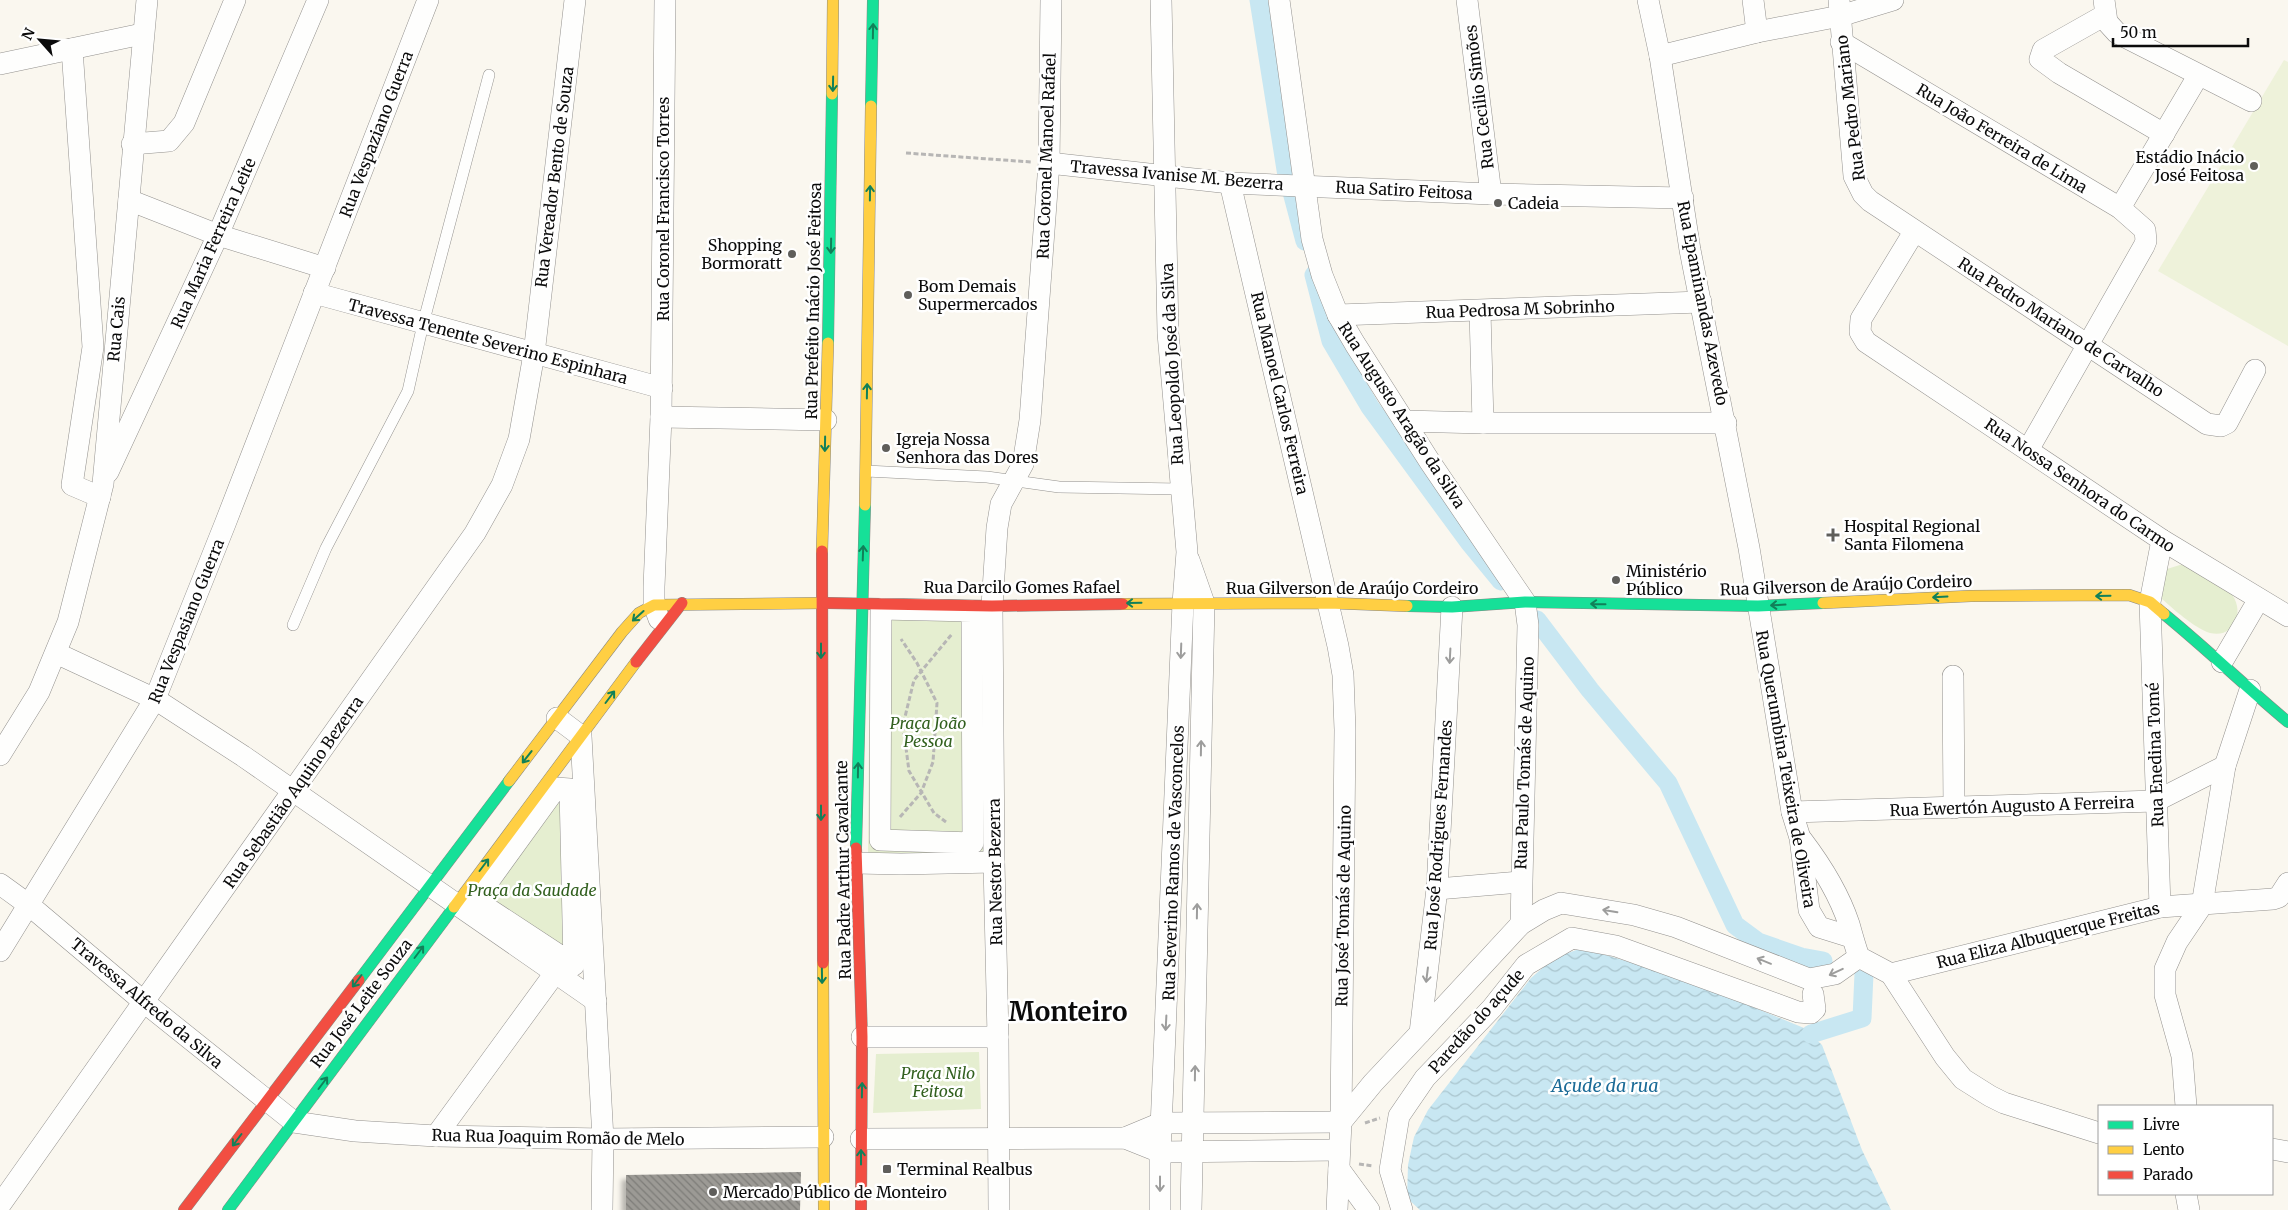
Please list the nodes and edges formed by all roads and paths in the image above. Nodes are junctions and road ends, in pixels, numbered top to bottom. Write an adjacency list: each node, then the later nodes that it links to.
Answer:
1 (147, 0): 19 (street, Rua Cais)
2 (235, 0): 28 (street)
3 (318, 0): 39 (street, Rua Maria Ferreira Leite)
4 (428, 0): 40 (street, Rua Vespaziano Guerra)
5 (575, 0): 47 (street, Rua Vereador Bento de Souza)
6 (665, 0): 49 (street, Rua Coronel Francisco Torres)
7 (833, 0): 51 (main road, Rua Prefeito Inácio José Feitosa, one-way to 51)
8 (873, 0): 56 (main road, one-way to 8)
9 (1051, 0): 30 (street, Rua Coronel Manoel Rafael)
10 (1161, 0): 31 (street, Rua Leopoldo José da Silva)
11 (1279, 0): 33 (street, Rua Augusto Aragão da Silva)
12 (1467, 0): 34 (street, Rua Cecilio Simões)
13 (1648, 0): 22 (street, Rua Epaminandas Azevedo)
14 (1753, 0): 18 (street)
15 (1893, 0): 16 (street)
16 (1839, 8): 18 (street); 20 (street, Rua Pedro Mariano)
17 (2105, 8): 25 (street); 27 (street)
18 (1757, 32): 22 (street)
19 (142, 34): 21 (street); 28 (street, Rua Cais)
20 (1841, 42): 37 (street, Rua João Ferreira de Lima); 38 (street, Rua Pedro Mariano)
21 (72, 49): 23 (street); 59 (street)
22 (1660, 56): 35 (street, Rua Epaminandas Azevedo)
23 (0, 64)
24 (488, 74): 45 (lane)
25 (2198, 76): 26 (street); 27 (street)
26 (2251, 101)
27 (2164, 134): 37 (street)
28 (132, 144): 36 (street, Rua Cais)
29 (906, 153): 30 (path)
30 (1049, 163): 31 (street, Travessa Ivanise M. Bezerra); 57 (street, Rua Coronel Manoel Rafael)
31 (1165, 175): 32 (street, Travessa Ivanise M. Bezerra); 58 (street, Rua Leopoldo José da Silva)
32 (1230, 183): 33 (street, Travessa Ivanise M. Bezerra); 69 (street, Rua Manoel Carlos Ferreira)
33 (1305, 186): 34 (street, Rua Satiro Feitosa); 44 (street, Rua Augusto Aragão da Silva)
34 (1491, 194): 35 (street, Rua Satiro Feitosa)
35 (1683, 198): 42 (street, Rua Epaminandas Azevedo)
36 (129, 200): 39 (street); 59 (street, Rua Cais)
37 (2120, 208): 46 (street, Rua João Ferreira de Lima)
38 (1914, 232): 46 (street, Rua Pedro Mariano de Carvalho); 55 (street, Rua Nossa Senhora do Carmo)
39 (218, 235): 40 (street); 59 (street, Rua Maria Ferreira Leite)
40 (325, 268): 41 (street, Rua Vespasiano Guerra)
41 (314, 293): 45 (street, Travessa Tenente Severino Espinhara); 84 (street, Rua Vespasiano Guerra)
42 (1701, 302): 43 (street, Rua Pedrosa M Sobrinho); 54 (street, Rua Epaminandas Azevedo)
43 (1480, 311): 44 (street, Rua Pedrosa M Sobrinho); 53 (street)
44 (1338, 314): 52 (street, Rua Augusto Aragão da Silva)
45 (423, 324): 47 (street, Travessa Tenente Severino Espinhara); 76 (lane)
46 (2089, 345): 48 (street, Rua Pedro Mariano de Carvalho); 55 (street)
47 (534, 354): 49 (street, Travessa Tenente Severino Espinhara); 91 (street, Rua Sebastião Aquino Bezerra)
48 (2255, 370)
49 (662, 388): 50 (street, Rua Coronel Francisco Torres)
50 (661, 417): 51 (street); 70 (street, Rua Coronel Francisco Torres)
51 (826, 420): 63 (main road, Rua Prefeito Inácio José Feitosa, one-way to 63)
52 (1404, 421): 53 (street); 65 (street, Rua Augusto Aragão da Silva)
53 (1483, 423): 54 (street)
54 (1726, 423): 73 (street, Rua Epaminandas Azevedo)
55 (2028, 450): 60 (street, Rua Nossa Senhora do Carmo)
56 (866, 471): 57 (lane); 71 (main road, one-way to 56)
57 (1013, 479): 58 (lane); 72 (street, Rua Coronel Manoel Rafael)
58 (1180, 488): 61 (street, Rua Leopoldo José da Silva)
59 (101, 490): 79 (street, Rua Cais)
60 (2162, 540): 62 (street, Rua Nossa Senhora do Carmo); 66 (street, Rua Enedina Tomé)
61 (1187, 552): 64 (street, Rua Leopoldo José da Silva); 68 (street, Rua Leopoldo José da Silva)
62 (2259, 599): 75 (street, Rua Nossa Senhora do Carmo); 80 (street)
63 (821, 602): 67 (main road, Rua Darcilo Gomes Rafael); 71 (main road, Rua Darcilo Gomes Rafael); 133 (main road, Rua Padre Arthur Cavalcante, one-way to 133)
64 (1183, 602): 68 (main road, Rua Gilverson de Araújo Cordeiro); 72 (main road, Rua Darcilo Gomes Rafael, one-way to 72); 116 (street, Rua Severino Ramos de Vasconcelos, one-way to 116)
65 (1525, 602): 73 (main road, Rua Gilverson de Araújo Cordeiro, one-way to 65); 74 (main road, Rua Gilverson de Araújo Cordeiro); 101 (street, Rua Paulo Tomás de Aquino)
66 (2150, 602): 73 (main road, Rua Gilverson de Araújo Cordeiro, one-way to 73); 80 (main road); 93 (street, Rua Enedina Tomé)
67 (682, 603): 70 (main road, Rua Darcilo Gomes Rafael); 77 (main road, Rua José Leite Souza)
68 (1204, 603): 69 (main road, Rua Gilverson de Araújo Cordeiro); 117 (street, Rua Severino Ramos de Vasconcelos, one-way to 68)
69 (1329, 603): 74 (main road, Rua Gilverson de Araújo Cordeiro); 130 (street, Rua José Tomás de Aquino)
70 (654, 604): 77 (street); 85 (main road, Rua José Leite Souza, one-way to 85)
71 (872, 605): 72 (main road, Rua Darcilo Gomes Rafael); 81 (path); 98 (street); 98 (street); 100 (main road, Rua Padre Arthur Cavalcante, one-way to 71)
72 (992, 606): 99 (street, Rua Nestor Bezerra)
73 (1758, 606): 95 (street, Rua Querumbina Teixeira de Oliveira)
74 (1452, 607): 105 (street, Rua José Rodrigues Fernandes, one-way to 105)
75 (2288, 616)
76 (293, 625)
77 (662, 627): 87 (main road, Rua José Leite Souza, one-way to 77)
78 (953, 634): 81 (path)
79 (56, 652): 84 (street); 88 (street, Rua Cais)
80 (2222, 662): 83 (main road)
81 (921, 671): 92 (path); 92 (path)
82 (1953, 676): 94 (street)
83 (2250, 690): 86 (main road); 89 (street)
84 (155, 699): 91 (street); 108 (street, Rua Vespasiano Guerra)
85 (557, 718): 87 (street); 104 (main road, Rua José Leite Souza, one-way to 104)
86 (2288, 722)
87 (581, 736): 106 (main road, Rua José Leite Souza, one-way to 87); 119 (street)
88 (0, 755)
89 (2225, 766): 93 (street, Rua Ewertón Augusto A Ferreira); 107 (street)
90 (570, 789): 90 (street)
91 (294, 791): 104 (street); 120 (street, Rua Sebastião Aquino Bezerra)
92 (921, 793): 96 (path); 98 (path)
93 (2156, 801): 94 (street, Rua Ewertón Augusto A Ferreira); 109 (street, Rua Enedina Tomé)
94 (1954, 808): 95 (street, Rua Ewertón Augusto A Ferreira)
95 (1792, 812): 97 (street, Rua Querumbina Teixeira de Oliveira)
96 (949, 825)
97 (1800, 838): 111 (street); 111 (street, Rua Querumbina Teixeira de Oliveira)
98 (880, 840)
99 (994, 862): 100 (street); 123 (street, Rua Nestor Bezerra)
100 (856, 863): 122 (main road, Rua Padre Arthur Cavalcante)
101 (1520, 882): 105 (street); 110 (street, Rua Paulo Tomás de Aquino)
102 (2288, 883): 107 (street, Rua Eliza Albuquerque Freitas)
103 (0, 884): 108 (street, Travessa Alfredo da Silva)
104 (428, 886): 106 (street); 124 (main road, Rua José Leite Souza, one-way to 124)
105 (1437, 889): 121 (street, Rua José Rodrigues Fernandes, one-way to 121)
106 (455, 904): 114 (street); 127 (main road, Rua José Leite Souza, one-way to 106)
107 (2202, 905): 109 (street, Rua Eliza Albuquerque Freitas); 125 (street)
108 (30, 906): 112 (street, Rua Vespasiano Guerra); 120 (street, Travessa Alfredo da Silva)
109 (2160, 907): 115 (street, Rua Eliza Albuquerque Freitas)
110 (1521, 924): 113 (street, one-way to 110); 121 (street)
111 (1851, 936): 113 (street)
112 (0, 951)
113 (1859, 957): 115 (street)
114 (556, 973): 119 (street); 132 (street)
115 (1891, 974): 131 (street)
116 (1168, 988): 117 (street); 129 (street, Rua Severino Ramos de Vasconcelos, one-way to 129)
117 (1196, 989): 128 (street, Rua Severino Ramos de Vasconcelos, one-way to 117)
118 (1813, 994): 156 (street, Paredão do açude)
119 (596, 1001): 137 (street)
120 (144, 1002): 124 (street, Travessa Alfredo da Silva); 144 (street, Rua Sebastião Aquino Bezerra)
121 (1420, 1033): 130 (street)
122 (862, 1037): 123 (street); 134 (main road, Rua Padre Arthur Cavalcante, one-way to 122)
123 (998, 1038): 135 (street, Rua Nestor Bezerra)
124 (266, 1101): 127 (street, Travessa Alfredo da Silva); 146 (main road, one-way to 146)
125 (2186, 1105)
126 (1385, 1113): 130 (path)
127 (294, 1122): 132 (street, Rua Rua Joaquim Romão de Melo); 147 (main road)
128 (1194, 1122): 129 (street); 130 (street); 141 (street, Rua Severino Ramos de Vasconcelos)
129 (1161, 1123): 136 (street); 139 (street, Rua Severino Ramos de Vasconcelos)
130 (1340, 1126): 142 (street, Rua José Tomás de Aquino)
131 (2098, 1133)
132 (436, 1136): 137 (street, Rua Rua Joaquim Romão de Melo)
133 (823, 1137): 137 (street, Rua Rua Joaquim Romão de Melo); 149 (main road, Rua Padre Arthur Cavalcante)
134 (861, 1138): 135 (street); 150 (main road, Rua Padre Arthur Cavalcante, one-way to 134)
135 (999, 1138): 136 (street); 151 (street, Rua Nestor Bezerra)
136 (1125, 1138): 139 (street)
137 (603, 1139): 148 (street)
138 (2273, 1149): 140 (street)
139 (1160, 1152): 141 (street); 152 (street, Rua Severino Ramos de Vasconcelos, one-way to 152)
140 (2288, 1152)
141 (1193, 1153): 142 (street); 153 (street, Rua Severino Ramos de Vasconcelos)
142 (1339, 1160): 154 (street, Rua José Tomás de Aquino); 155 (street)
143 (2186, 1195): 157 (street)
144 (0, 1205): 145 (street)
145 (7, 1210)
146 (184, 1210)
147 (228, 1210)
148 (602, 1210)
149 (824, 1210)
150 (861, 1210)
151 (999, 1210)
152 (1160, 1210)
153 (1191, 1210)
154 (1337, 1210)
155 (1369, 1210)
156 (1402, 1210)
157 (2189, 1210)

